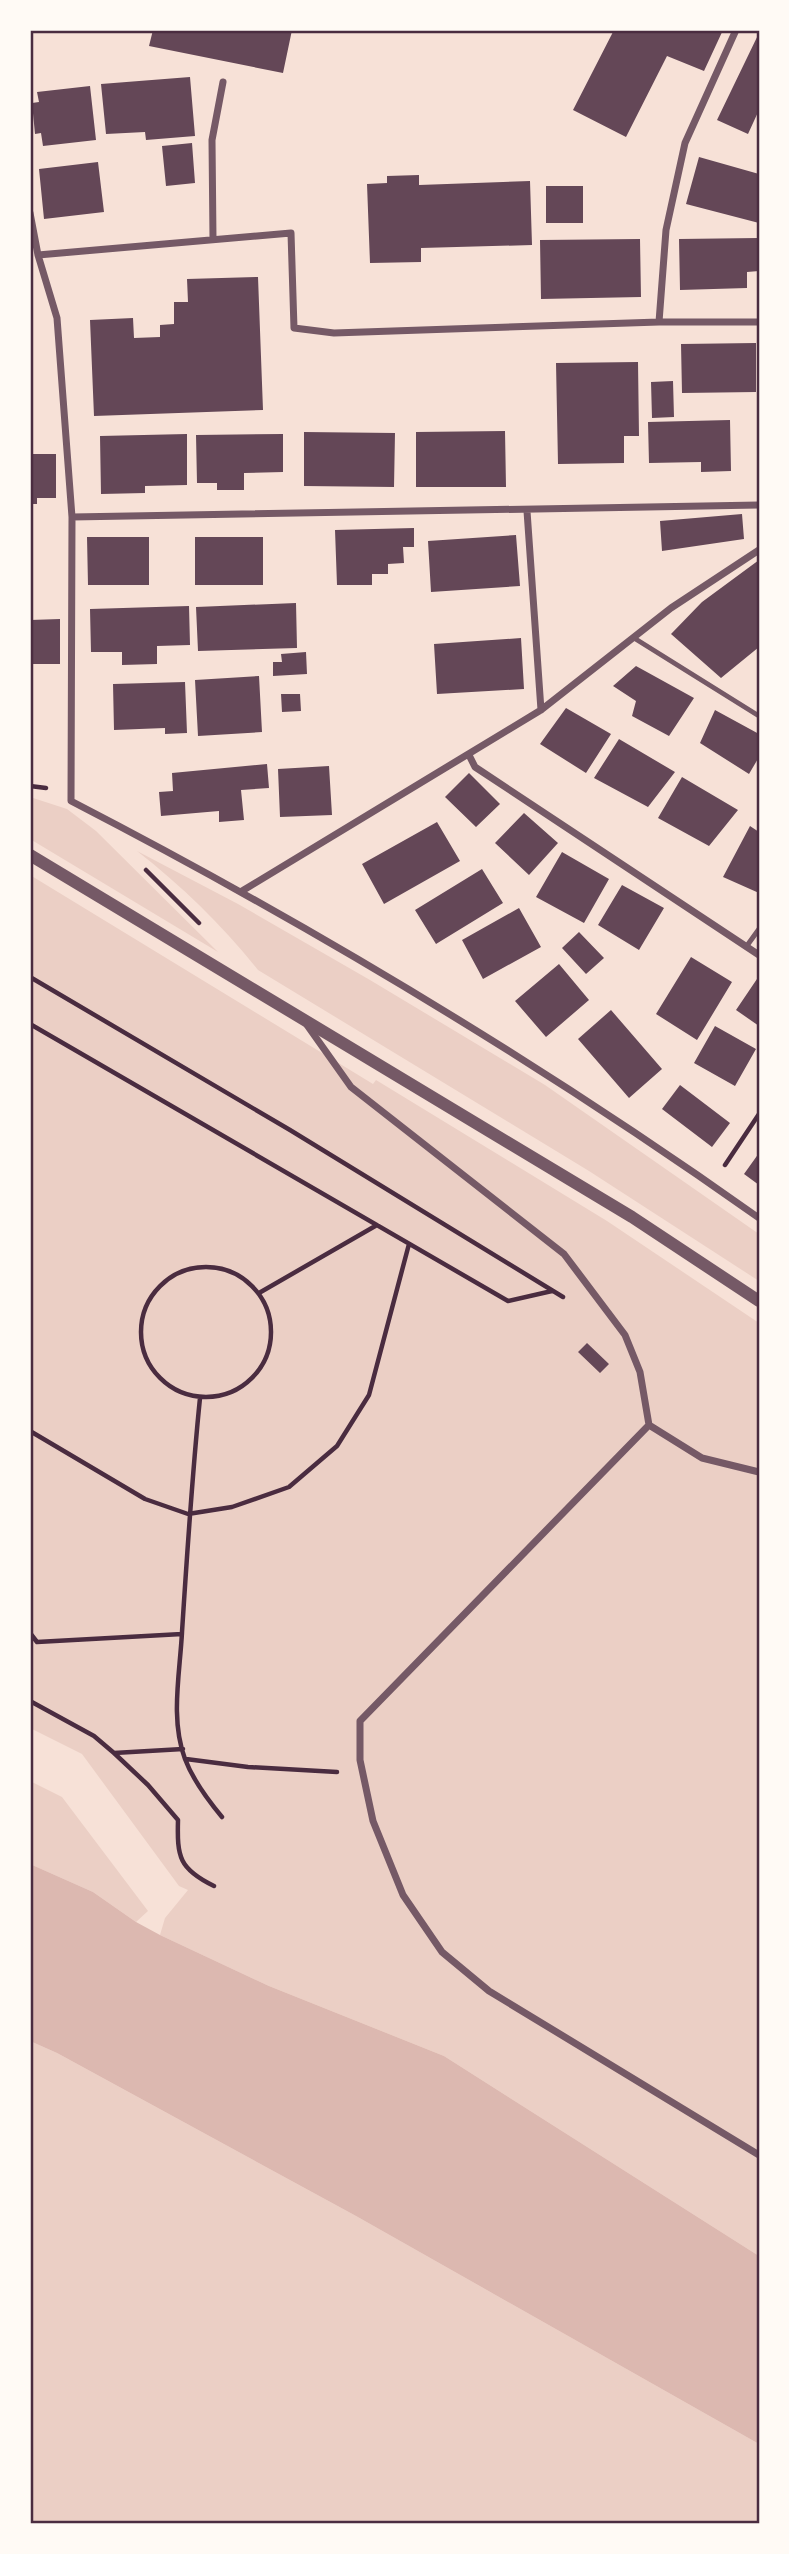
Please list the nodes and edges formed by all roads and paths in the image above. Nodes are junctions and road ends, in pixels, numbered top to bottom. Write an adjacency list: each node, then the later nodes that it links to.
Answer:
1 (736, 30): 6 (street)
2 (223, 82): 4 (street)
3 (30, 213): 5 (street)
4 (213, 239): 5 (street); 6 (street)
5 (38, 255): 10 (street)
6 (659, 321): 7 (street)
7 (759, 322)
8 (759, 505): 9 (street)
9 (527, 511): 10 (street); 13 (street)
10 (72, 517): 18 (street)
11 (759, 550): 12 (street)
12 (634, 638): 13 (street); 14 (lane)
13 (541, 710): 15 (street)
14 (759, 716)
15 (469, 755): 18 (street); 21 (street)
16 (30, 855): 24 (street)
17 (146, 870): 19 (path)
18 (242, 891): 27 (street)
19 (205, 928)
20 (759, 929): 21 (lane)
21 (747, 947): 22 (street)
22 (759, 955)
23 (30, 977): 31 (path)
24 (303, 1019): 33 (street); 36 (street)
25 (30, 1024): 29 (path)
26 (759, 1114): 27 (path)
27 (712, 1185): 28 (street)
28 (759, 1218)
29 (378, 1225): 30 (path); 32 (path)
30 (409, 1244): 31 (path); 39 (path)
31 (554, 1291): 34 (path)
32 (259, 1293): 35 (path); 35 (path)
33 (759, 1301)
34 (574, 1304)
35 (200, 1398): 39 (path)
36 (649, 1424): 38 (street); 46 (street)
37 (30, 1431): 39 (path)
38 (759, 1472)
39 (188, 1514): 41 (path)
40 (30, 1633): 41 (path)
41 (182, 1634): 43 (path)
42 (30, 1701): 44 (path)
43 (183, 1749): 44 (path); 45 (path)
44 (114, 1753): 48 (path)
45 (185, 1759): 46 (path); 47 (path)
46 (363, 1773): 49 (street)
47 (222, 1817)
48 (214, 1886)
49 (759, 2155)

